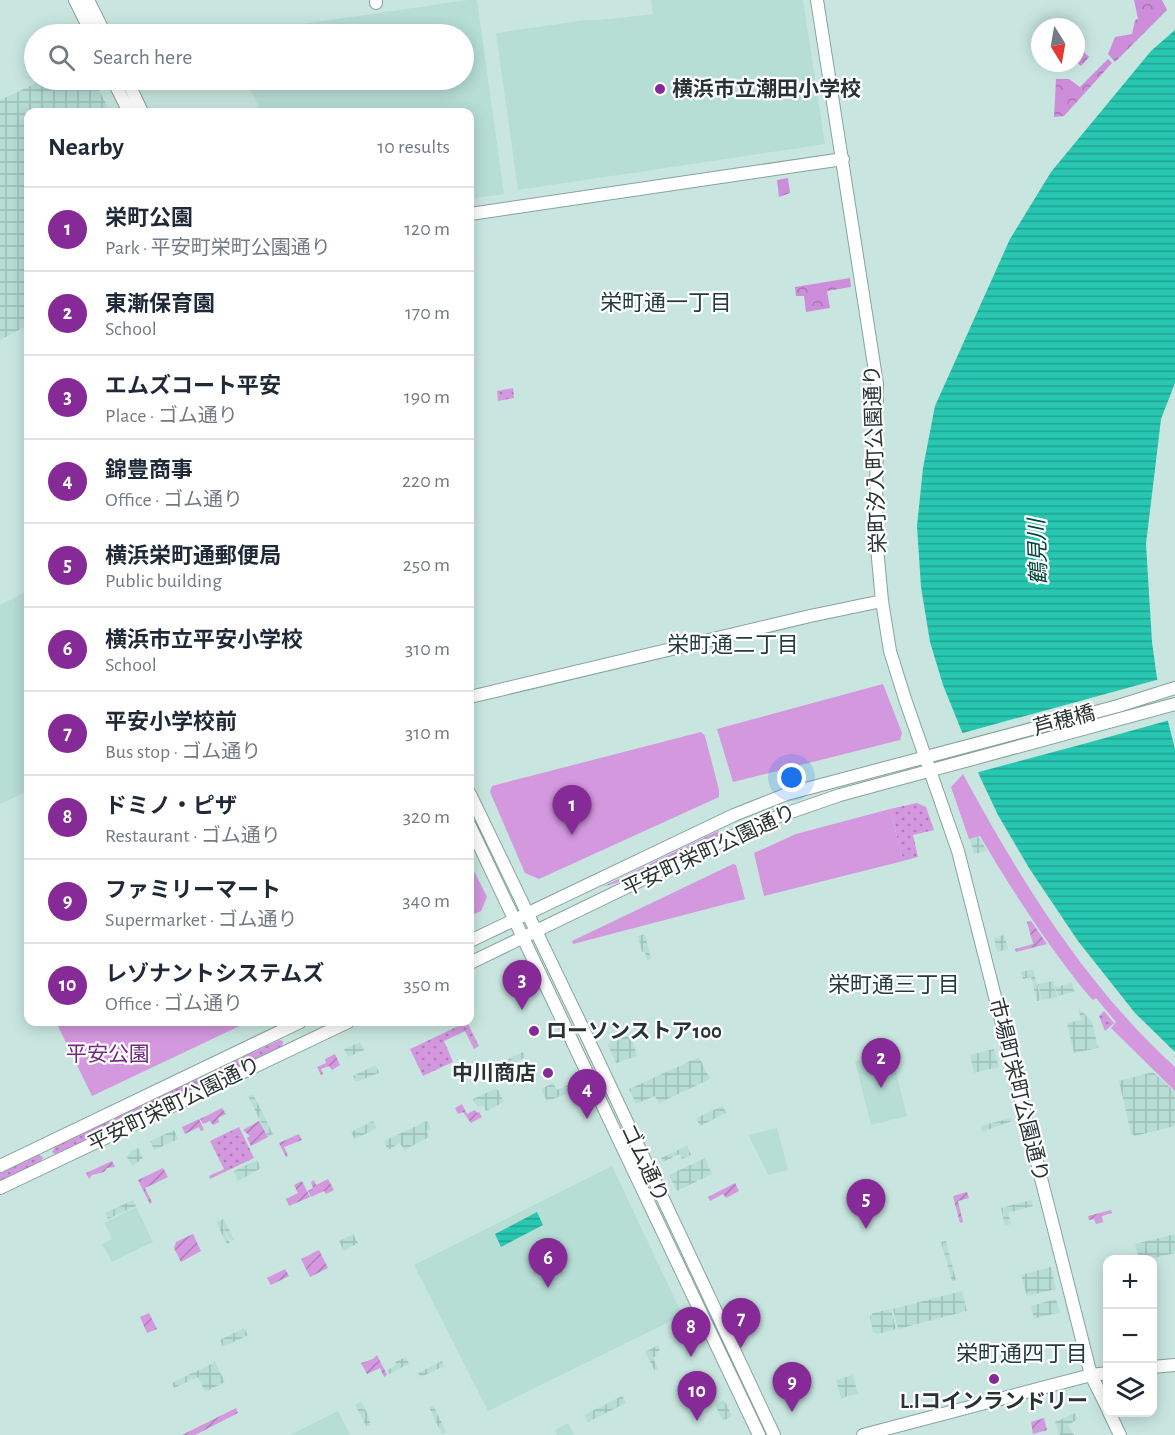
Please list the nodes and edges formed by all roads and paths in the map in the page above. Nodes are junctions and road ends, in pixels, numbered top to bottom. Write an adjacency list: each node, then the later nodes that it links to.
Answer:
1 (75, 0): 4 (street)
2 (88, 0): 5 (street)
3 (818, 0): 10 (street, 栄町汐入町公園通り)
4 (87, 24)
5 (100, 24)
6 (118, 90): 8 (street)
7 (132, 90): 9 (street)
8 (127, 108)
9 (140, 108)
10 (843, 159): 11 (street); 12 (street, 栄町汐入町公園通り)
11 (474, 213)
12 (882, 601): 14 (street); 17 (street, 栄町汐入町公園通り)
13 (1174, 688): 16 (street, 芦穂橋)
14 (474, 696)
15 (1175, 704): 18 (street, 芦穂橋)
16 (954, 750): 17 (street, 平安町栄町公園通り)
17 (926, 757): 19 (street, 栄町汐入町公園通り); 22 (street, 平安町栄町公園通り)
18 (959, 762): 19 (street, 平安町栄町公園通り)
19 (931, 770): 24 (street, 平安町栄町公園通り); 35 (street, 市場町栄町公園通り)
20 (474, 802): 22 (street, ゴム通り)
21 (474, 835): 23 (street, ゴム通り)
22 (528, 914): 23 (street, 平安町栄町公園通り); 24 (street, ゴム通り)
23 (514, 920): 25 (street, ゴム通り); 26 (street, 平安町栄町公園通り)
24 (536, 932): 25 (street, 平安町栄町公園通り); 39 (street, ゴム通り)
25 (523, 938): 27 (street, 平安町栄町公園通り); 38 (street, ゴム通り)
26 (474, 939)
27 (474, 961)
28 (292, 1026): 30 (street, 平安町栄町公園通り)
29 (340, 1026): 31 (street, 平安町栄町公園通り)
30 (0, 1166)
31 (0, 1188)
32 (1175, 1365): 33 (street)
33 (1157, 1367)
34 (1103, 1374): 35 (street)
35 (1091, 1375): 36 (street, 市場町栄町公園通り); 40 (street)
36 (1103, 1400)
37 (1111, 1417): 41 (street, 市場町栄町公園通り)
38 (759, 1435)
39 (774, 1435)
40 (863, 1435)
41 (1120, 1435)

